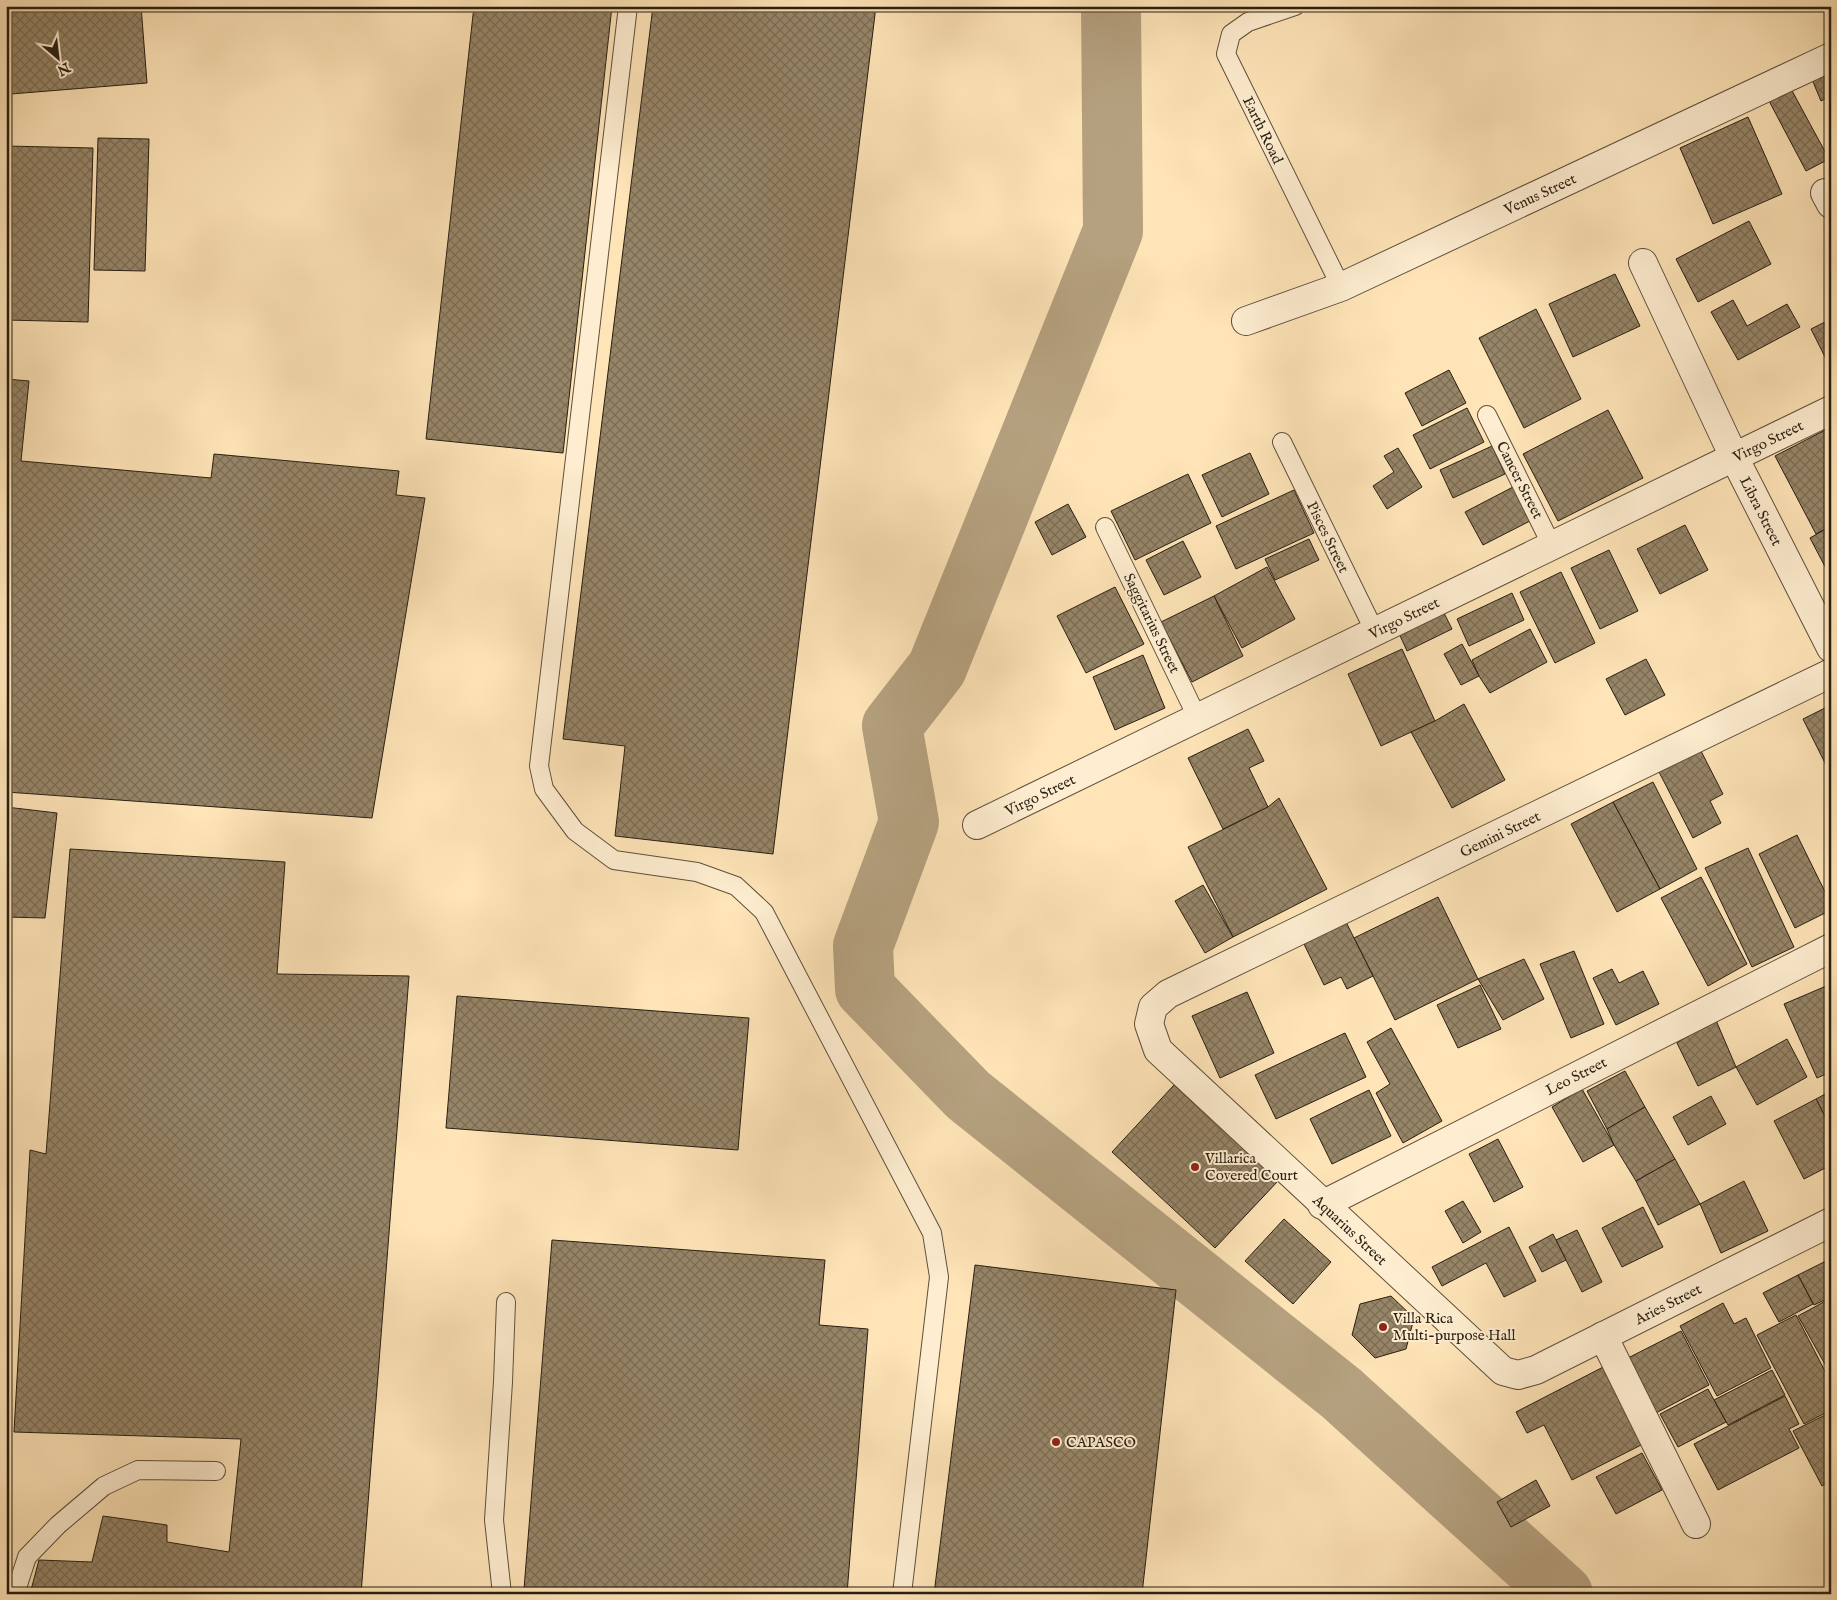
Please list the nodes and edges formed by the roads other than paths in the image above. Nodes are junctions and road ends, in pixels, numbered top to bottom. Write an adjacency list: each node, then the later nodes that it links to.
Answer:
1 (628, 6): 29 (lane)
2 (1295, 6): 5 (lane, Earth Road)
3 (1831, 57): 5 (street, Venus Street)
4 (1643, 263): 10 (street, Libra Street)
5 (1341, 287): 6 (street, Venus Street)
6 (1246, 321)
7 (1831, 410): 10 (street, Virgo Street)
8 (1487, 415): 12 (lane, Cancer Street)
9 (1282, 442): 13 (lane, Pisces Street)
10 (1734, 457): 12 (street, Virgo Street); 14 (street, Libra Street)
11 (1105, 527): 16 (lane, Saggitarius Street)
12 (1552, 546): 13 (street, Virgo Street)
13 (1375, 632): 16 (street, Virgo Street)
14 (1831, 648)
15 (1831, 673): 19 (street, Gemini Street)
16 (1198, 719): 17 (street, Virgo Street)
17 (977, 826)
18 (1831, 948): 20 (street, Leo Street)
19 (1168, 994): 20 (street, Aquarius Street)
20 (1322, 1205): 24 (street, Aquarius Street)
21 (1831, 1222): 23 (street, Aries Street)
22 (506, 1302): 28 (lane)
23 (1603, 1336): 24 (street, Aries Street); 26 (street)
24 (1503, 1372)
25 (216, 1471): 27 (lane)
26 (1696, 1524)
27 (15, 1594)
28 (502, 1594)
29 (902, 1594)

